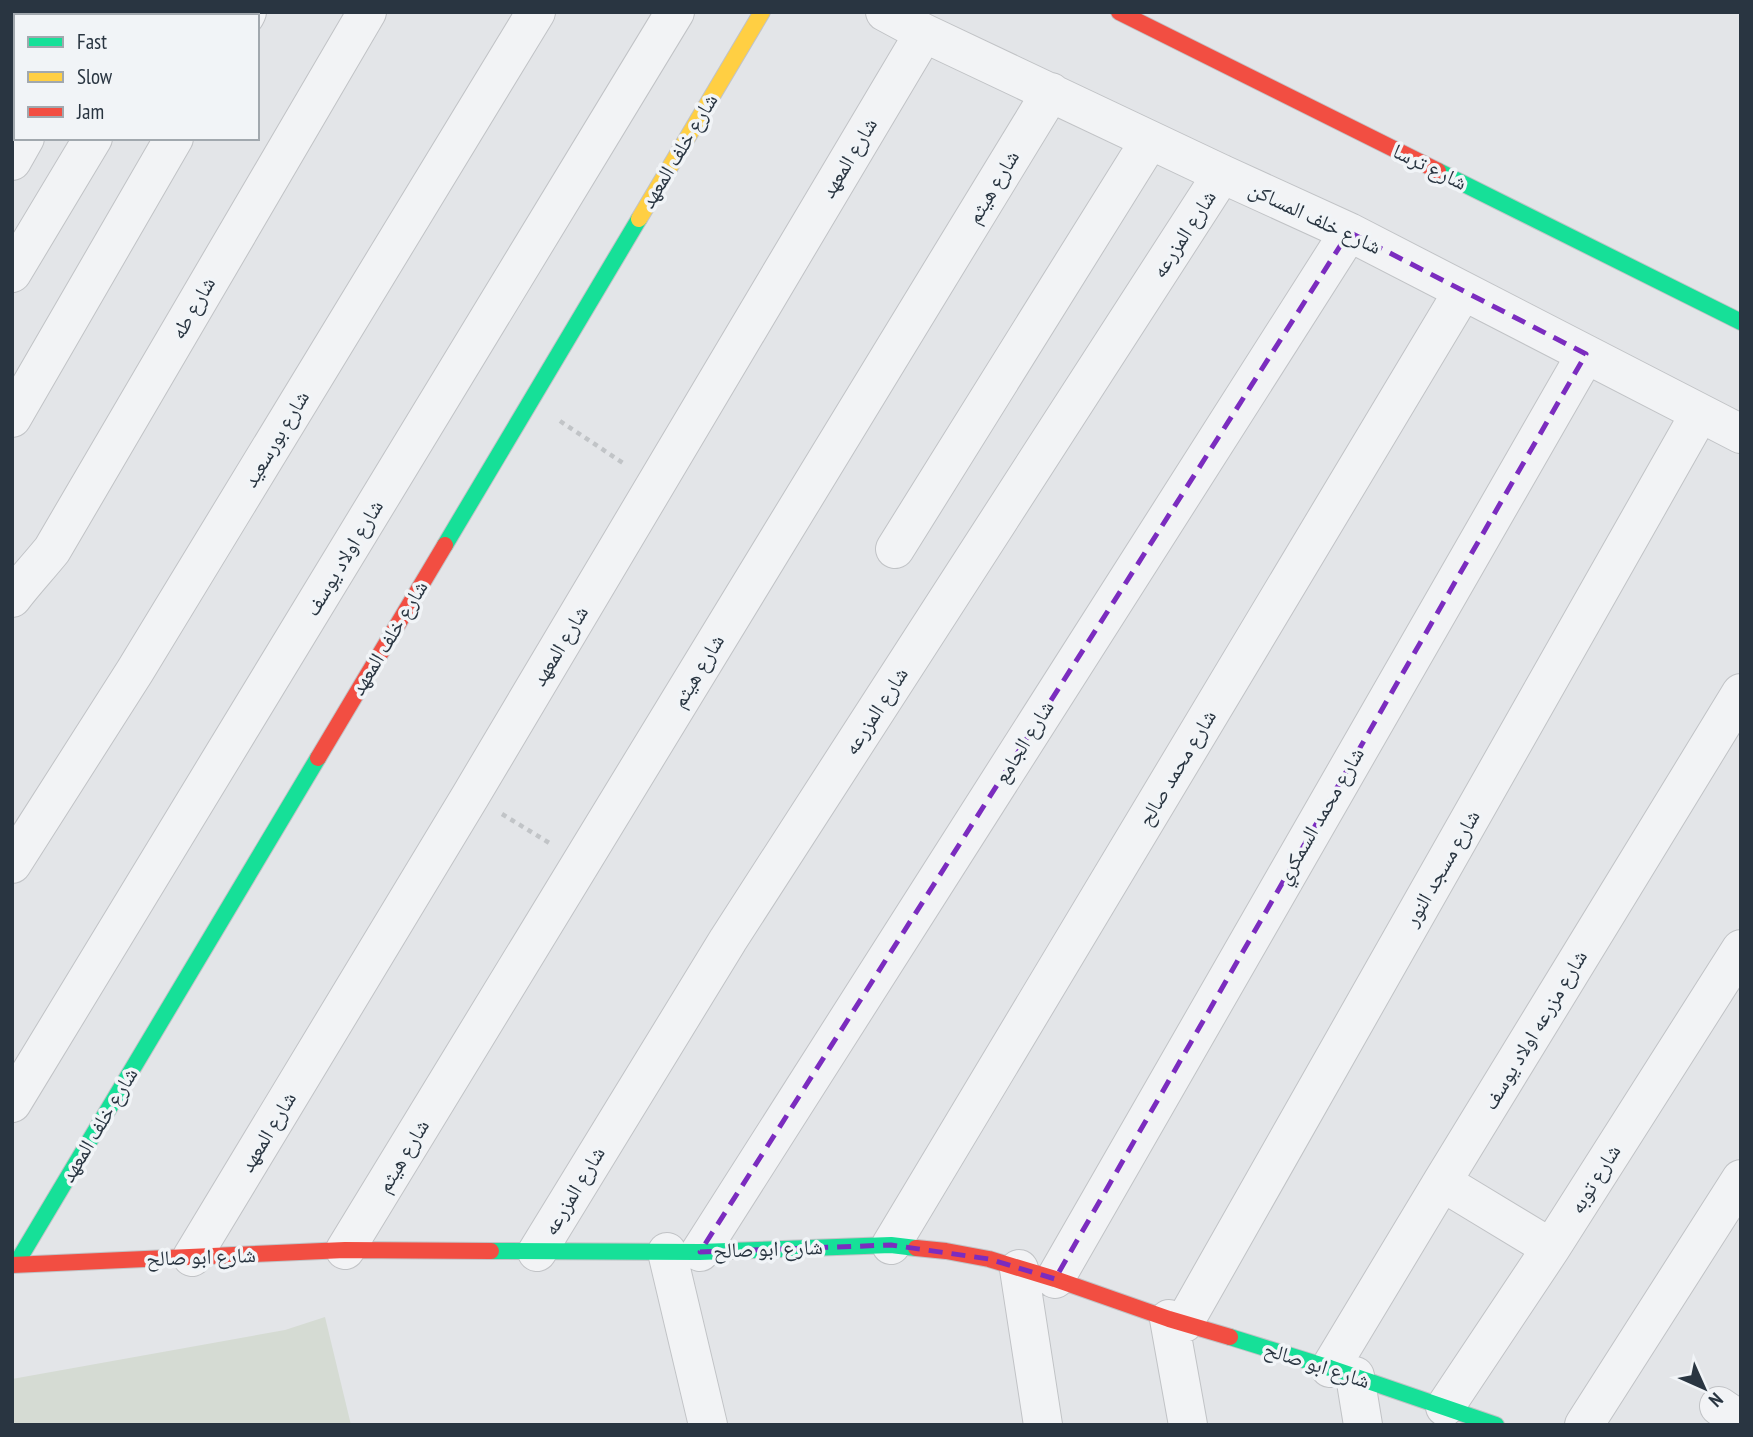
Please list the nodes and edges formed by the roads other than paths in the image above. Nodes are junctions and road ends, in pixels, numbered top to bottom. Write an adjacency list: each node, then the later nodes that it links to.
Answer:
1 (367, 12): 24 (street, شارع طه)
2 (536, 12): 26 (street, شارع بورسعيد)
3 (676, 12): 28 (street, شارع اولاد يوسف)
4 (762, 12): 37 (street, شارع خلف المعهد)
5 (885, 12): 7 (street, شارع خلف المساكن)
6 (1119, 12): 18 (street, شارع ترسا)
7 (924, 33): 8 (street, شارع خلف المساكن); 36 (street, شارع المعهد)
8 (1051, 92): 12 (street, شارع خلف المساكن); 33 (street, شارع هيثم)
9 (24, 140): 13 (street)
10 (92, 140): 16 (street)
11 (173, 140): 21 (street)
12 (1150, 140): 14 (street, شارع خلف المساكن); 23 (street)
13 (12, 161)
14 (1222, 174): 15 (street, شارع خلف المساكن); 34 (street, شارع المزرعه)
15 (1349, 232): 17 (street, شارع خلف المساكن); 35 (street, شارع الجامع)
16 (12, 273)
17 (1463, 291): 19 (street, شارع خلف المساكن); 31 (street, شارع محمد صالح)
18 (1741, 322)
19 (1586, 354): 20 (street, شارع خلف المساكن); 39 (street, شارع محمد السمكري)
20 (1700, 413): 22 (street, شارع خلف المساكن); 40 (street, شارع مسجد النور)
21 (12, 418)
22 (1741, 434)
23 (895, 549)
24 (12, 598)
25 (1741, 693): 30 (street, شارع مزرعه اولاد يوسف)
26 (12, 864)
27 (1741, 948): 32 (street, شارع توبه)
28 (12, 1103)
29 (1741, 1179): 48 (street)
30 (1442, 1182): 32 (street); 41 (street, شارع مزرعه اولاد يوسف)
31 (891, 1245): 35 (street, شارع ابو صالح); 38 (street, شارع ابو صالح)
32 (1551, 1248): 42 (street, شارع توبه)
33 (345, 1250): 34 (street, شارع ابو صالح); 36 (street, شارع ابو صالح)
34 (537, 1252): 35 (street, شارع ابو صالح)
35 (684, 1252): 43 (street)
36 (192, 1257): 37 (street, شارع ابو صالح)
37 (14, 1265)
38 (1019, 1269): 39 (street, شارع ابو صالح); 44 (street)
39 (1055, 1279): 40 (street, شارع ابو صالح)
40 (1177, 1321): 41 (street, شارع ابو صالح); 45 (street)
41 (1343, 1372): 42 (street, شارع ابو صالح); 46 (street)
42 (1445, 1408): 47 (street, شارع ابو صالح)
43 (709, 1425)
44 (1043, 1425)
45 (1188, 1425)
46 (1363, 1425)
47 (1496, 1425)
48 (1584, 1425)

